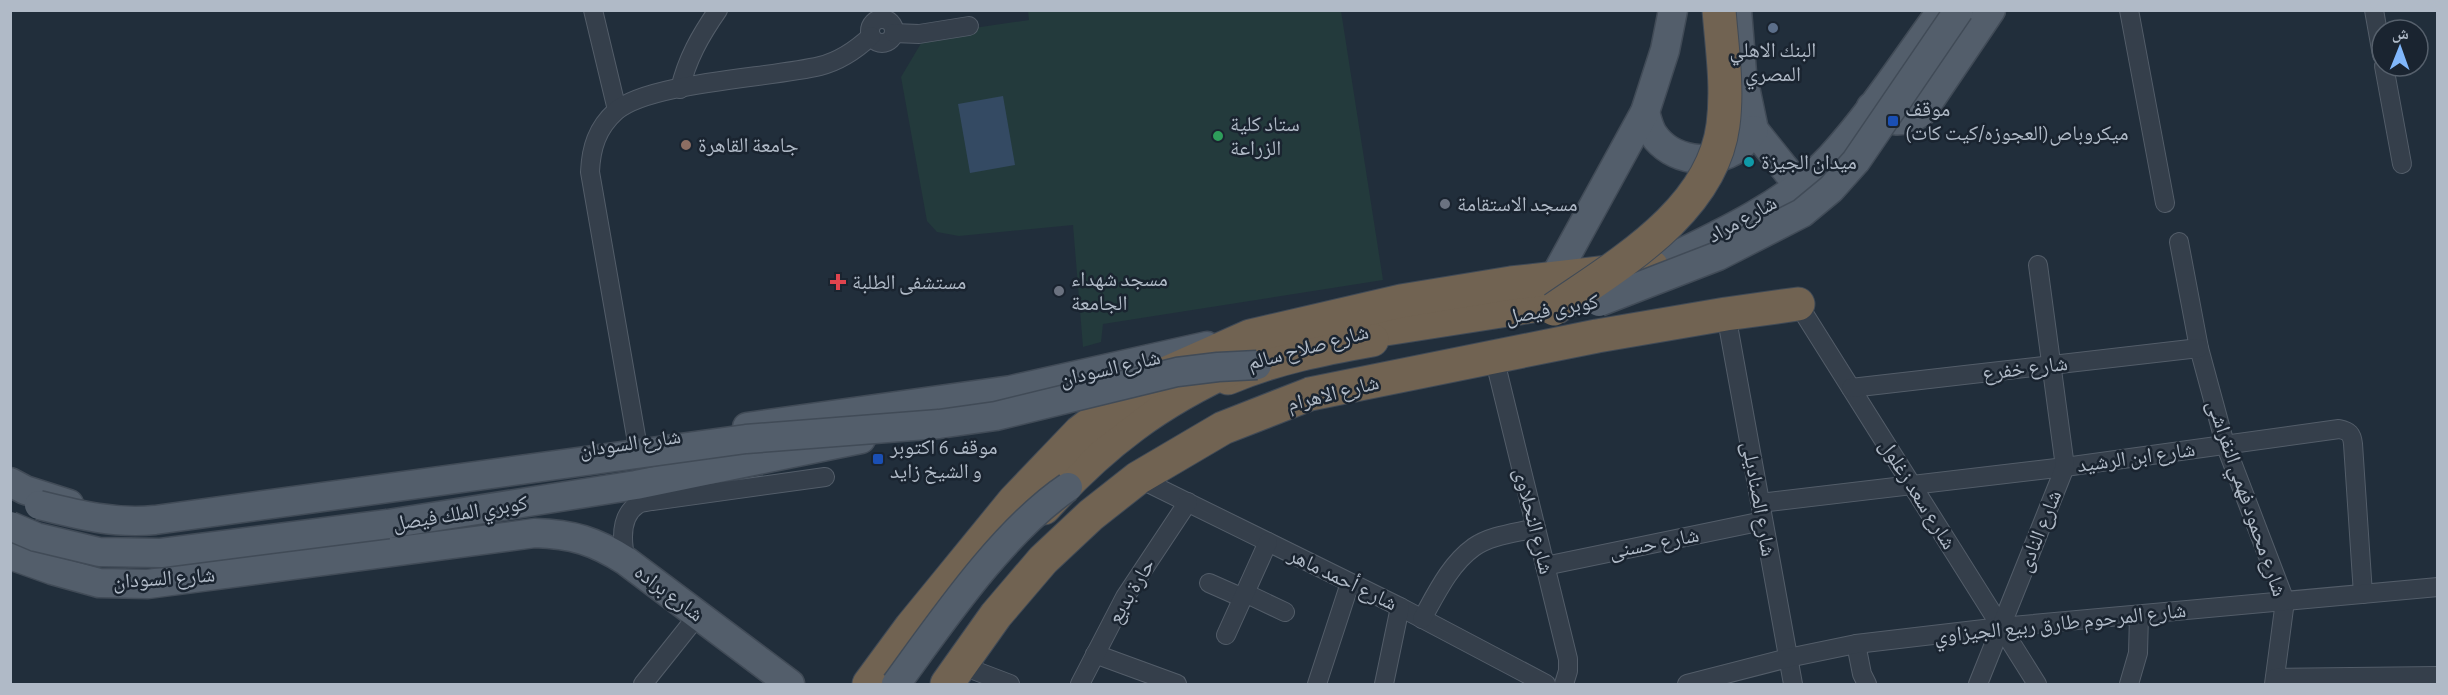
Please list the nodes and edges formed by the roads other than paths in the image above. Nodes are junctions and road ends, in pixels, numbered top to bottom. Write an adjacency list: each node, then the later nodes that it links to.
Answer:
1 (593, 10): 15 (street)
2 (718, 10): 13 (street)
3 (1673, 10): 16 (main road)
4 (1719, 10): 24 (highway, bridge)
5 (1737, 10): 17 (main road)
6 (1942, 10): 14 (main road, شارع مراد)
7 (1959, 10): 25 (main road, كوبرى فيصل, bridge)
8 (1991, 10): 14 (main road)
9 (2129, 10): 20 (street)
10 (870, 23): 11 (street); 13 (street)
11 (969, 27)
12 (2386, 78): 18 (street)
13 (680, 89): 15 (street)
14 (1871, 107): 19 (main road, شارع مراد)
15 (617, 110): 36 (street)
16 (1645, 112): 17 (main road); 24 (main road)
17 (1754, 130): 19 (main road)
18 (2402, 164)
19 (1798, 185): 23 (main road, شارع مراد)
20 (2165, 203)
21 (2179, 242): 28 (street, شارع محمود فهمي النقراشى)
22 (2038, 265): 32 (street, شارع النادى)
23 (1652, 267): 24 (highway); 25 (main road, شارع مراد)
24 (1554, 293): 25 (highway, كوبرى فيصل); 29 (highway, كوبرى فيصل)
25 (1594, 300): 35 (highway, شارع صلاح سالم)
26 (1798, 304): 27 (highway, شارع الاهرام); 33 (street, شارع سعد زغلول)
27 (1726, 314): 30 (highway, شارع الاهرام); 47 (street, شارع الصناديلى)
28 (2199, 348): 32 (street, شارع خفرع); 37 (street, شارع محمود فهمي النقراشى)
29 (1253, 351): 31 (highway); 34 (main road, شارع السودان); 43 (highway, كوبرى فيصل, bridge); 44 (main road, كوبري الملك فيصل, bridge)
30 (1494, 357): 40 (highway, شارع الاهرام); 52 (street, شارع النحلاوى)
31 (1196, 360): 35 (highway); 50 (highway)
32 (2052, 365): 33 (street, شارع خفرع); 38 (street, شارع النادى)
33 (1851, 388): 42 (street, شارع سعد زغلول)
34 (1011, 390): 36 (main road, شارع السودان); 51 (main road, كوبري الملك فيصل, bridge)
35 (1164, 403): 48 (highway, شارع صلاح سالم)
36 (637, 442): 45 (main road, شارع السودان)
37 (2225, 444): 38 (street, شارع ابن الرشيد); 62 (street, شارع ابن الرشيد); 64 (street, شارع محمود فهمي النقراشى)
38 (2065, 467): 42 (street, شارع ابن الرشيد); 70 (street, شارع النادى)
39 (825, 477): 56 (street)
40 (1138, 478): 46 (street, شارع أحمد ماهر); 75 (highway, شارع الاهرام)
41 (10, 482): 45 (main road, شارع السودان)
42 (1912, 485): 47 (street, شارع ابن الرشيد); 70 (street, شارع سعد زغلول)
43 (1068, 487): 81 (main road, bridge); 83 (highway, كوبرى فيصل)
44 (10, 491)
45 (61, 502): 58 (main road)
46 (1188, 502): 54 (street, شارع أحمد ماهر); 73 (street, حارة بديع)
47 (1760, 503): 49 (street, شارع الصناديلى)
48 (1034, 519): 50 (highway); 82 (highway, شارع صلاح سالم)
49 (1763, 521): 57 (street, شارع حسنى); 74 (street, شارع الصناديلى)
50 (995, 524): 80 (highway)
51 (10, 526)
52 (1536, 528): 57 (street, شارع النحلاوى); 69 (street)
53 (535, 533): 56 (main road, شارع براده); 58 (main road, شارع السودان)
54 (1268, 542): 60 (street, شارع أحمد ماهر); 63 (street)
55 (10, 555): 58 (main road, شارع السودان)
56 (626, 561): 67 (main road, شارع براده)
57 (1545, 566): 90 (street, شارع النحلاوى)
58 (52, 570)
59 (1209, 583): 63 (street)
60 (1350, 583): 65 (street, شارع أحمد ماهر); 87 (street)
61 (2438, 587): 62 (street, شارع المرحوم طارق ربيع الجيزاوي)
62 (2363, 594): 64 (street, شارع المرحوم طارق ربيع الجيزاوي)
63 (1244, 595): 66 (street); 71 (street)
64 (2285, 601): 68 (street, شارع المرحوم طارق ربيع الجيزاوي); 77 (street, شارع محمود فهمي النقراشى)
65 (1400, 607): 69 (street, شارع أحمد ماهر); 88 (street)
66 (1285, 612)
67 (698, 615): 78 (street); 79 (main road, شارع براده)
68 (2139, 615): 70 (street, شارع المرحوم طارق ربيع الجيزاوي); 96 (street)
69 (1422, 619): 89 (street, شارع أحمد ماهر)
70 (2001, 627): 72 (street, شارع المرحوم طارق ربيع الجيزاوي); 94 (street, شارع النادى); 95 (street, شارع سعد زغلول)
71 (1226, 635)
72 (1856, 644): 74 (street, شارع المرحوم طارق ربيع الجيزاوي); 93 (street)
73 (1095, 654): 85 (street, حارة بديع); 86 (street)
74 (1788, 658): 91 (street, شارع المرحوم طارق ربيع الجيزاوي); 92 (street, شارع الصناديلى)
75 (953, 675): 84 (street)
76 (2438, 676): 77 (street)
77 (2275, 681)
78 (643, 684)
79 (790, 684)
80 (869, 684)
81 (896, 684)
82 (909, 684)
83 (930, 684)
84 (1010, 684)
85 (1080, 684)
86 (1177, 684)
87 (1317, 684)
88 (1384, 684)
89 (1546, 684)
90 (1564, 684)
91 (1688, 684)
92 (1793, 684)
93 (1867, 684)
94 (1978, 684)
95 (2037, 684)
96 (2128, 684)

